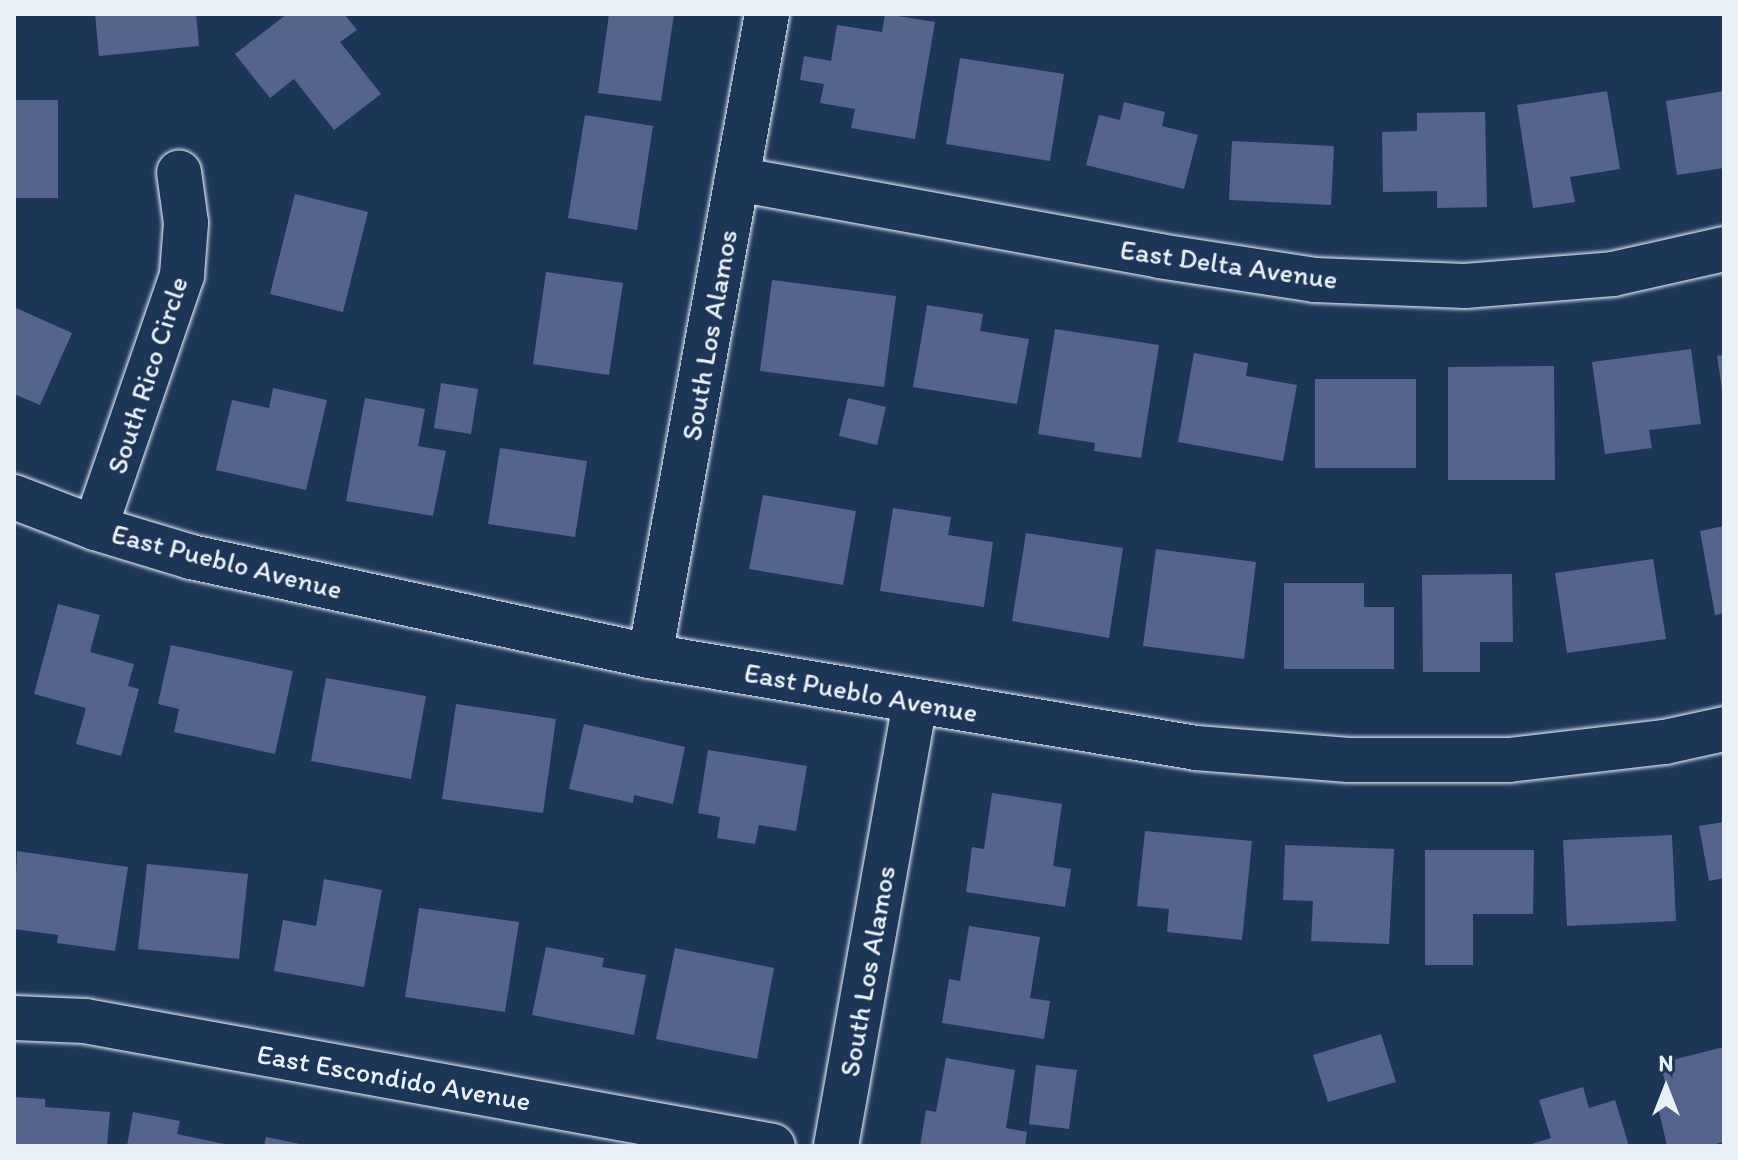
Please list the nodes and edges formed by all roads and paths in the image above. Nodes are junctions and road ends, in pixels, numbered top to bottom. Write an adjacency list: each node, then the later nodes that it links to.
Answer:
1 (767, 14): 3 (street, South Los Alamos)
2 (179, 172): 6 (street, South Rico Circle)
3 (737, 179): 4 (street, East Delta Avenue); 7 (street, South Los Alamos)
4 (1724, 249)
5 (14, 497): 6 (street, East Pueblo Avenue)
6 (95, 528): 7 (street, East Pueblo Avenue)
7 (650, 656): 8 (street, East Pueblo Avenue)
8 (915, 702): 9 (street, East Pueblo Avenue); 12 (street, South Los Alamos)
9 (1724, 729)
10 (14, 1018): 11 (street, East Escondido Avenue)
11 (773, 1146)
12 (836, 1146)

